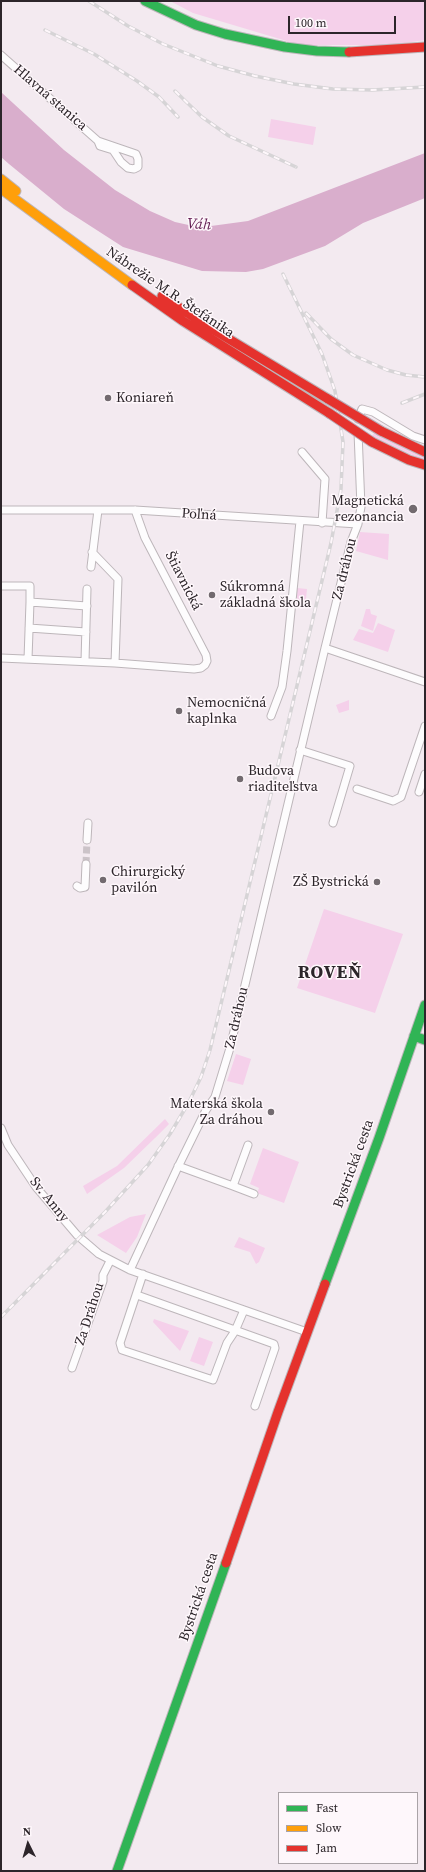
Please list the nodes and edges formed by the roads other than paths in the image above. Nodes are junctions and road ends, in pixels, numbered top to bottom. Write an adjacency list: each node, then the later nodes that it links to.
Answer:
1 (145, 1): 2 (main road)
2 (425, 47)
3 (1, 55): 4 (street, Hlavná stanica)
4 (98, 141): 4 (street, Hlavná stanica)
5 (1, 179): 9 (main road, Nábrežie M.R. Štefánika, bridge)
6 (1, 189): 10 (main road, Nábrežie M.R. Štefánika, bridge)
7 (425, 440): 16 (street, Za dráhou)
8 (302, 452): 15 (street)
9 (425, 452)
10 (425, 466)
11 (1, 510): 12 (street, Poľná)
12 (98, 510): 13 (street, Poľná); 17 (street)
13 (136, 510): 14 (street, Poľná); 29 (street, Štiavnická)
14 (300, 521): 15 (street, Poľná); 31 (street)
15 (322, 523): 16 (street, Poľná)
16 (358, 524): 25 (street, Za dráhou)
17 (92, 552): 18 (street); 29 (street)
18 (91, 567)
19 (1, 586): 21 (street)
20 (87, 589): 22 (street)
21 (30, 602): 22 (street); 23 (street)
22 (87, 606): 24 (street)
23 (29, 628): 24 (street); 27 (street)
24 (86, 632): 28 (street)
25 (325, 648): 30 (street); 33 (street, Za dráhou)
26 (1, 658): 27 (street)
27 (28, 659): 28 (street)
28 (85, 661): 29 (street)
29 (115, 663)
30 (425, 682)
31 (272, 716)
32 (425, 726): 35 (street)
33 (300, 750): 38 (street); 47 (street, Za dráhou)
34 (425, 774): 36 (street)
35 (359, 789)
36 (419, 792)
37 (88, 823): 39 (street)
38 (333, 823)
39 (87, 840)
40 (86, 864): 41 (street)
41 (77, 886)
42 (425, 1005): 43 (main road, Bystrická cesta)
43 (414, 1036): 44 (main road); 56 (main road, Bystrická cesta)
44 (425, 1040)
45 (1, 1128): 50 (street, Sv. Anny)
46 (248, 1145): 48 (street)
47 (178, 1166): 48 (street); 51 (street, Za dráhou)
48 (232, 1186): 49 (street)
49 (254, 1194)
50 (110, 1261): 51 (street); 57 (street, Za Dráhou)
51 (130, 1270): 52 (street)
52 (143, 1274): 53 (street); 54 (street)
53 (137, 1295): 55 (street); 55 (street)
54 (244, 1310): 55 (street); 56 (street)
55 (235, 1331): 58 (street)
56 (307, 1332): 59 (main road, Bystrická cesta)
57 (72, 1368)
58 (255, 1406)
59 (117, 1871)

